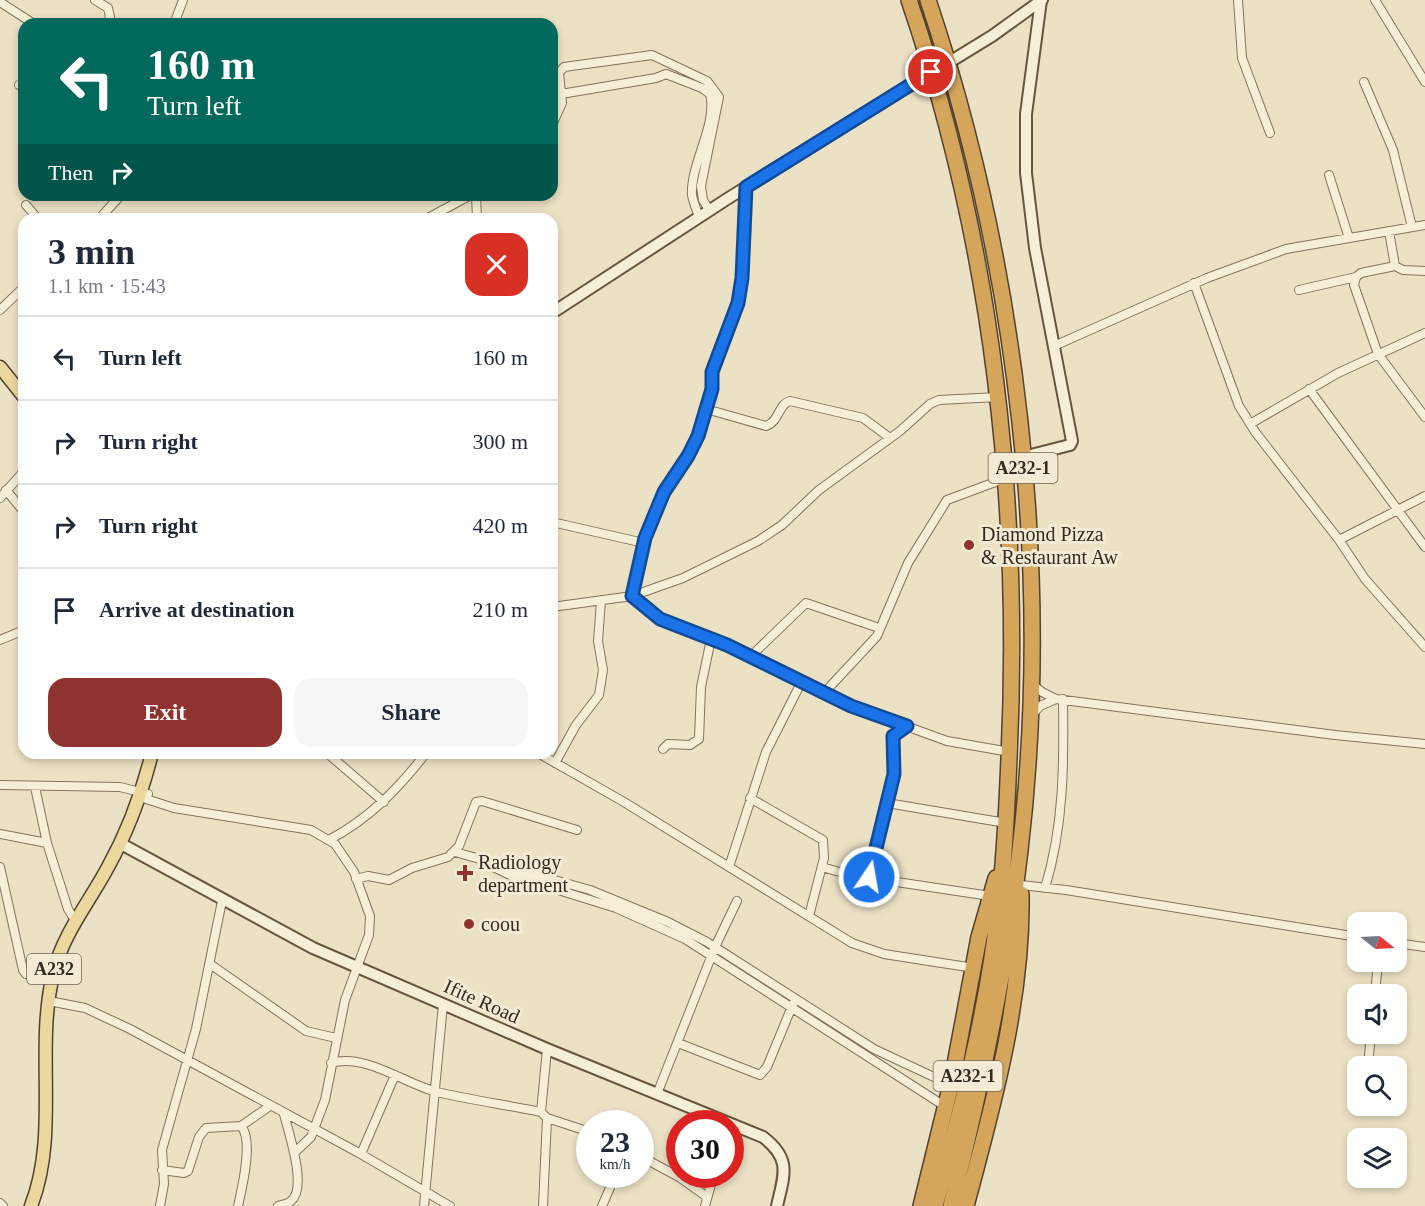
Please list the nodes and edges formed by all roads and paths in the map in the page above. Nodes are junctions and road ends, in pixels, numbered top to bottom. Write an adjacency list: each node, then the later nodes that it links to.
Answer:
1 (95, 0): 10 (street)
2 (183, 0): 11 (street)
3 (909, 0): 13 (highway, A232-1)
4 (928, 0): 12 (highway, A232-1)
5 (1041, 0): 12 (street); 42 (street)
6 (1238, 0): 18 (street)
7 (1375, 0): 15 (street)
8 (0, 2): 9 (street)
9 (25, 18)
10 (109, 18)
11 (176, 18)
12 (948, 63): 54 (highway, A232-1)
13 (931, 72): 20 (street); 48 (highway, A232-1)
14 (1364, 82): 30 (street)
15 (1425, 82)
16 (561, 94): 17 (street); 24 (street); 28 (street)
17 (558, 112)
18 (1270, 133)
19 (1329, 176): 32 (street)
20 (746, 187): 24 (street); 50 (street)
21 (116, 201): 26 (street)
22 (460, 201): 27 (street)
23 (26, 205): 25 (street)
24 (710, 210): 28 (street)
25 (33, 213)
26 (104, 213)
27 (437, 213)
28 (699, 218): 40 (street)
29 (1425, 225): 30 (street)
30 (1412, 227): 31 (street)
31 (1389, 231): 32 (street); 33 (street)
32 (1349, 238): 36 (street)
33 (1395, 266): 34 (street); 35 (street)
34 (1425, 271)
35 (1356, 277): 37 (street); 43 (street)
36 (1194, 283): 42 (street); 52 (street)
37 (1299, 290)
38 (18, 293): 39 (street)
39 (0, 310)
40 (558, 310)
41 (1425, 333): 43 (street)
42 (1054, 346): 54 (street)
43 (1378, 354): 46 (street); 51 (street)
44 (0, 367): 47 (main road)
45 (0, 377): 49 (main road)
46 (1309, 389): 52 (street); 61 (street)
47 (18, 390)
48 (998, 397): 53 (street); 56 (highway, A232-1)
49 (18, 400)
50 (706, 409): 53 (street); 64 (street)
51 (1425, 417)
52 (1250, 424): 63 (street)
53 (890, 438): 66 (street)
54 (1023, 457): 78 (highway, A232-1)
55 (18, 477): 57 (street)
56 (1007, 478): 69 (street); 85 (highway, A232-1)
57 (6, 490): 59 (street); 60 (street)
58 (1425, 496): 61 (street)
59 (0, 498)
60 (18, 505)
61 (1399, 509): 63 (street); 65 (street)
62 (558, 523): 64 (street)
63 (1339, 540): 75 (street)
64 (644, 543): 66 (street)
65 (1425, 547)
66 (632, 596): 67 (street); 73 (street)
67 (601, 601): 68 (street); 86 (street)
68 (558, 606)
69 (879, 628): 76 (street); 79 (street)
70 (0, 630): 72 (street)
71 (18, 632): 72 (street)
72 (10, 635): 74 (street)
73 (711, 639): 76 (street); 84 (street)
74 (0, 640)
75 (1425, 647)
76 (750, 657): 77 (street)
77 (802, 681): 79 (street); 97 (street)
78 (1032, 684): 80 (street); 81 (highway, A232-1)
79 (825, 692): 82 (street)
80 (1060, 699): 81 (street); 83 (street); 115 (street)
81 (1030, 717): 107 (highway, A232-1)
82 (907, 726): 85 (street); 99 (street)
83 (1425, 744)
84 (663, 749)
85 (1010, 753): 100 (highway, A232-1)
86 (558, 758)
87 (151, 759): 96 (main road, A232)
88 (157, 759): 96 (main road, A232)
89 (334, 759): 98 (street)
90 (421, 759): 98 (street)
91 (548, 759): 93 (street)
92 (557, 759): 93 (street)
93 (555, 763): 110 (street)
94 (0, 784): 95 (street)
95 (35, 787): 96 (street); 104 (street)
96 (144, 796): 103 (street); 105 (main road, A232); 120 (main road, A232)
97 (750, 798): 110 (street); 111 (street)
98 (384, 802): 103 (street)
99 (888, 803): 100 (street); 112 (street)
100 (1005, 823): 106 (highway, A232-1)
101 (577, 830): 108 (street)
102 (0, 834): 104 (street)
103 (329, 840): 113 (street)
104 (47, 843): 120 (street)
105 (126, 846): 117 (street, Ifite Road); 130 (main road, A232)
106 (1004, 849): 116 (highway); 122 (highway, A232-1)
107 (1020, 851): 114 (highway); 122 (highway, A232-1)
108 (455, 852): 113 (street); 125 (street)
109 (0, 867): 129 (street)
110 (729, 867): 119 (street)
111 (822, 867): 112 (street); 119 (street)
112 (869, 877): 116 (street)
113 (356, 879): 127 (street)
114 (1021, 885): 115 (street); 178 (highway)
115 (1045, 888): 121 (street)
116 (990, 896): 128 (highway)
117 (222, 901): 126 (street); 127 (street, Ifite Road)
118 (737, 901): 125 (street)
119 (809, 916): 128 (street)
120 (76, 922): 129 (main road, A232)
121 (1347, 935)
122 (1000, 945): 176 (highway, A232-1); 177 (highway, A232-1)
123 (1407, 945): 124 (street)
124 (1425, 947)
125 (713, 951): 131 (street); 134 (street)
126 (210, 964): 133 (street); 136 (street)
127 (356, 967): 132 (street, Ifite Road); 133 (street)
128 (974, 968): 142 (highway)
129 (53, 975): 164 (main road, A232)
130 (54, 1002): 136 (street); 165 (main road, A232)
131 (793, 1003): 134 (street); 138 (street); 141 (street)
132 (442, 1004): 135 (street, Ifite Road); 143 (street)
133 (336, 1038): 137 (street)
134 (678, 1043): 145 (street)
135 (547, 1049): 145 (street, Ifite Road); 150 (street)
136 (188, 1061): 146 (street); 158 (street)
137 (331, 1063): 139 (street); 153 (street)
138 (909, 1067): 140 (street); 141 (street)
139 (395, 1075): 143 (street); 156 (street)
140 (930, 1078): 142 (street); 144 (street)
141 (902, 1079): 144 (street)
142 (951, 1085): 147 (highway)
143 (434, 1091): 150 (street); 161 (street)
144 (922, 1092): 147 (street)
145 (657, 1094): 148 (street, Ifite Road)
146 (270, 1106): 149 (street); 151 (street)
147 (946, 1107): 175 (highway)
148 (697, 1110)
149 (284, 1114): 153 (street); 155 (street)
150 (544, 1115): 152 (street); 171 (street)
151 (241, 1126): 158 (street); 167 (street)
152 (576, 1127)
153 (315, 1129): 155 (street); 156 (street)
154 (744, 1129): 174 (street, Ifite Road)
155 (295, 1152): 163 (street)
156 (361, 1154): 161 (street)
157 (654, 1164): 162 (street)
158 (162, 1170): 166 (street)
159 (610, 1188): 172 (street)
160 (710, 1188): 162 (street)
161 (427, 1194): 169 (street); 170 (street)
162 (707, 1197): 173 (street)
163 (290, 1204): 168 (street)
164 (31, 1206)
165 (38, 1206)
166 (160, 1206)
167 (237, 1206)
168 (278, 1206)
169 (424, 1206)
170 (450, 1206)
171 (543, 1206)
172 (602, 1206)
173 (705, 1206)
174 (777, 1206)
175 (921, 1206)
176 (935, 1206)
177 (951, 1206)
178 (966, 1206)

